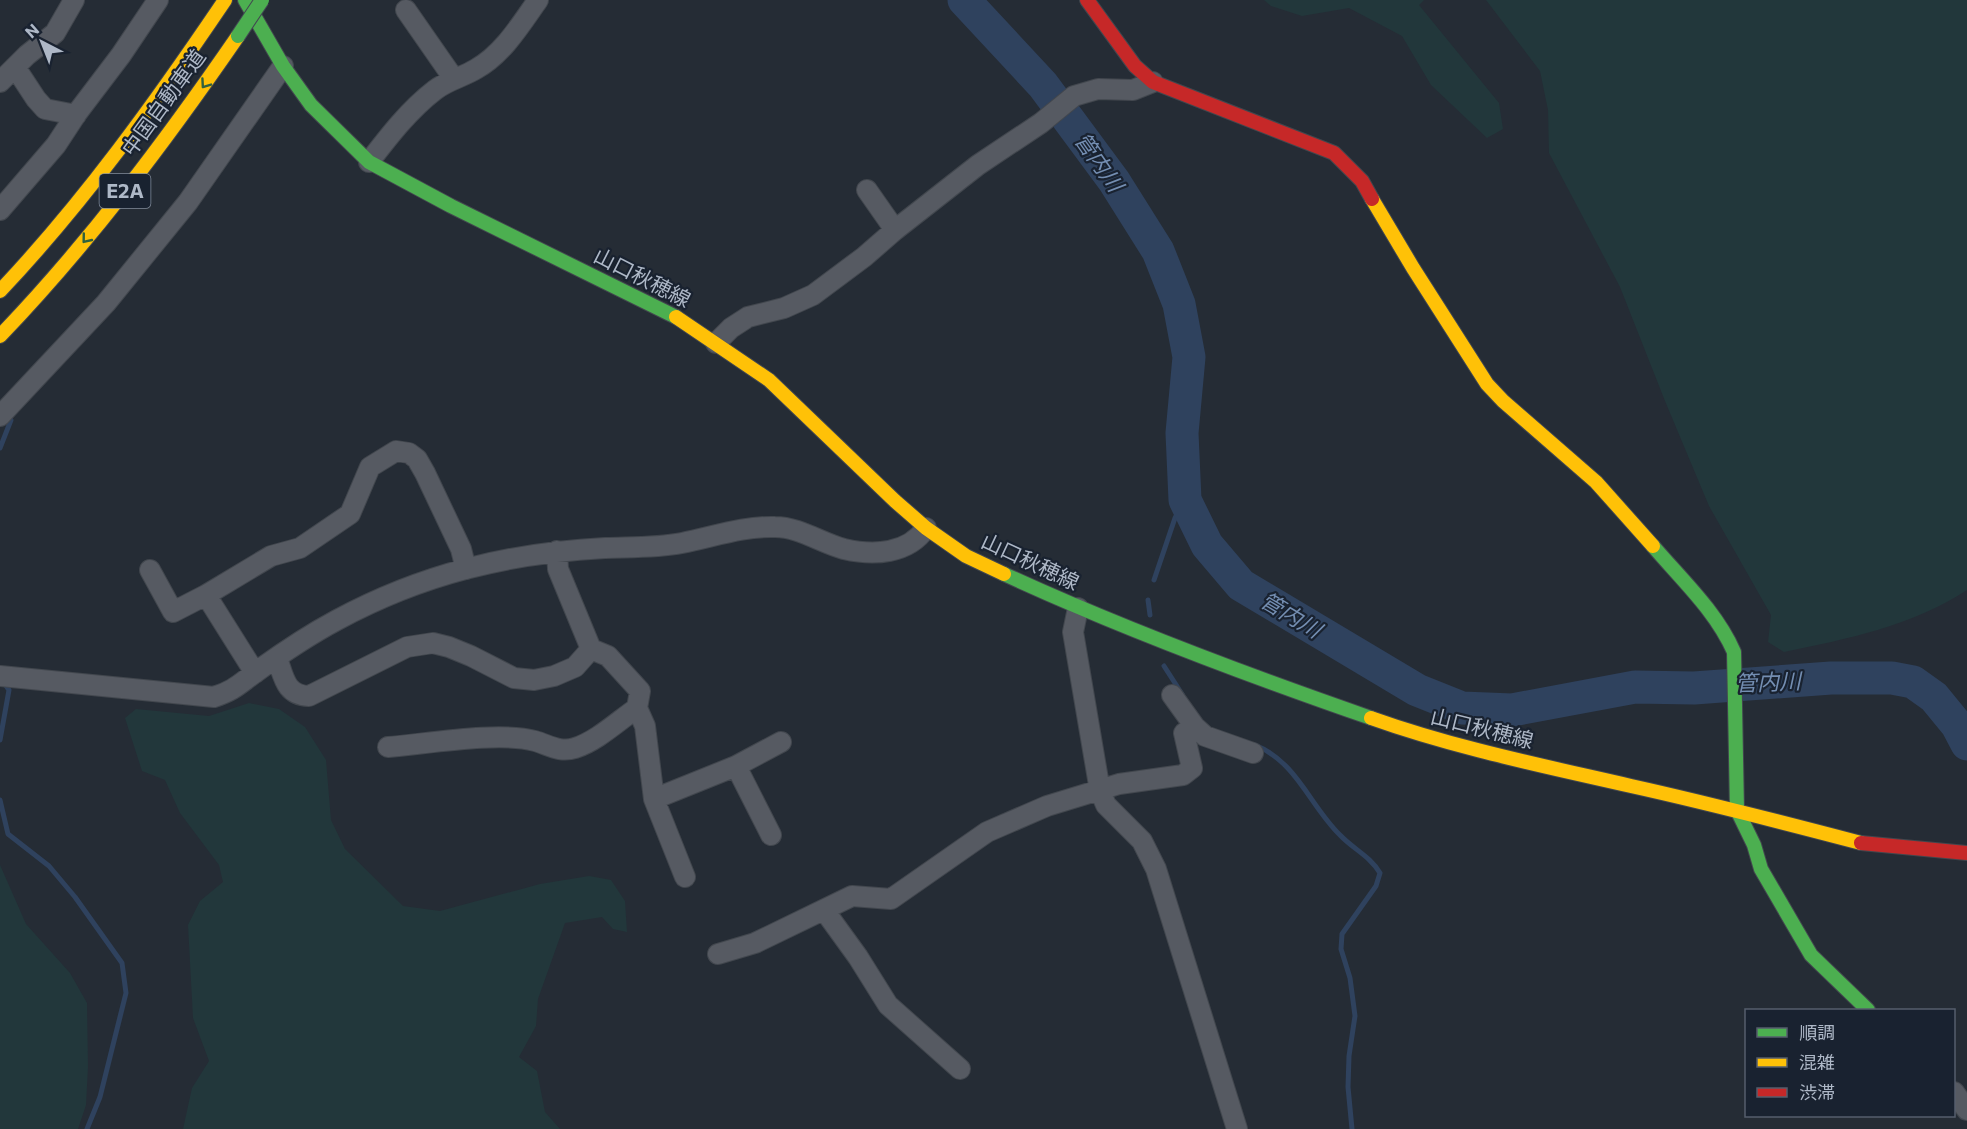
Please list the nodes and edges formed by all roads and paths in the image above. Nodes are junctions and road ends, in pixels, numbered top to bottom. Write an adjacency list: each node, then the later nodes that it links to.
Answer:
1 (74, 0): 10 (street)
2 (158, 0): 14 (street)
3 (224, 0): 19 (main road, 中国自動車道 / E2A)
4 (245, 0): 9 (main road, 山口秋穂線)
5 (262, 0): 20 (main road, 中国自動車道 / E2A, one-way to 20, bridge)
6 (538, 0): 11 (street)
7 (1087, 0): 13 (main road)
8 (406, 10): 11 (street)
9 (284, 66): 15 (main road, 山口秋穂線); 22 (street)
10 (15, 67): 12 (street); 14 (street)
11 (454, 79): 15 (street)
12 (0, 82)
13 (1153, 82): 18 (street); 42 (main road)
14 (76, 115): 17 (street)
15 (369, 162): 21 (main road, 山口秋穂線)
16 (867, 190): 18 (street)
17 (0, 210)
18 (895, 230): 21 (street)
19 (0, 291)
20 (0, 336)
21 (716, 342): 23 (main road, 山口秋穂線)
22 (0, 416)
23 (926, 528): 24 (street); 28 (main road, 山口秋穂線)
24 (556, 551): 25 (street); 29 (street)
25 (466, 569): 27 (street); 30 (street)
26 (150, 570): 27 (street)
27 (206, 595): 31 (street)
28 (1078, 608): 40 (street); 42 (main road, 山口秋穂線)
29 (591, 649): 30 (street); 34 (street)
30 (277, 658): 31 (street)
31 (255, 673): 32 (street)
32 (0, 676)
33 (1172, 694): 35 (street)
34 (637, 708): 37 (street); 41 (street)
35 (1195, 727): 38 (street); 40 (street)
36 (781, 742): 39 (street)
37 (388, 747)
38 (1253, 753)
39 (736, 765): 41 (street); 43 (street)
40 (1100, 791): 46 (street); 52 (street)
41 (654, 799): 45 (street)
42 (1737, 810): 44 (main road, 山口秋穂線); 48 (main road)
43 (771, 835)
44 (1967, 853)
45 (685, 877)
46 (824, 910): 47 (street); 49 (street)
47 (718, 954)
48 (1866, 1009)
49 (960, 1069)
50 (1955, 1095): 51 (street)
51 (1967, 1110)
52 (1237, 1129)

